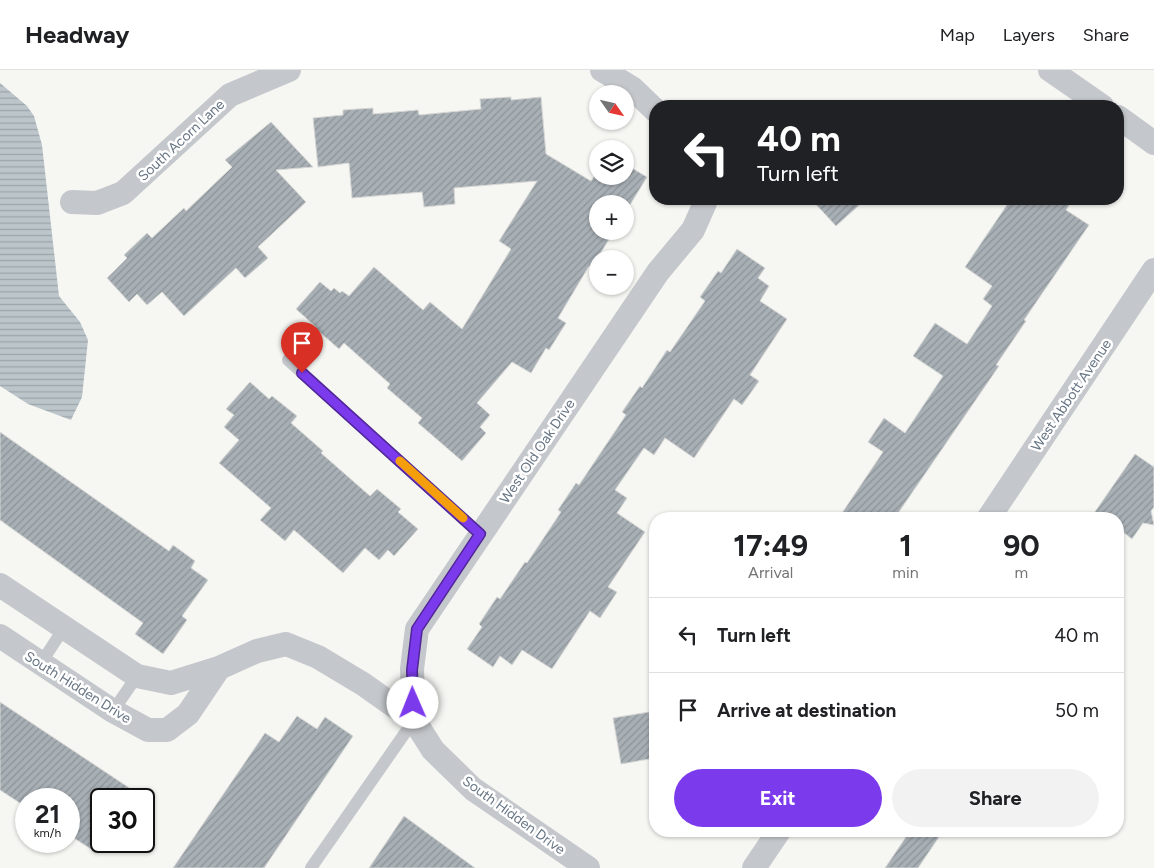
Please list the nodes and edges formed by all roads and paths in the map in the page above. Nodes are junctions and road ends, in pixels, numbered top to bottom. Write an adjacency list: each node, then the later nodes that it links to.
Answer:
1 (289, 70): 8 (street, South Acorn Lane)
2 (602, 70): 5 (street)
3 (1050, 70): 4 (street)
4 (1093, 100)
5 (649, 104)
6 (1124, 121): 7 (street)
7 (1154, 142)
8 (72, 202)
9 (704, 205): 13 (street, West Old Oak Drive)
10 (1154, 270): 12 (street, West Abbott Avenue)
11 (288, 360): 13 (lane)
12 (993, 512)
13 (480, 534): 21 (street, West Old Oak Drive)
14 (0, 586): 15 (street, South Hidden Drive)
15 (64, 628): 17 (lane); 19 (street, South Hidden Drive)
16 (0, 636): 17 (street, South Hidden Drive)
17 (41, 663): 20 (street, South Hidden Drive)
18 (219, 668): 19 (street, South Hidden Drive); 20 (street, South Hidden Drive); 21 (street, South Hidden Drive)
19 (137, 676): 20 (lane)
20 (113, 711)
21 (414, 720): 23 (lane); 24 (street, South Hidden Drive)
22 (775, 837): 25 (street)
23 (311, 868)
24 (588, 868)
25 (754, 868)

